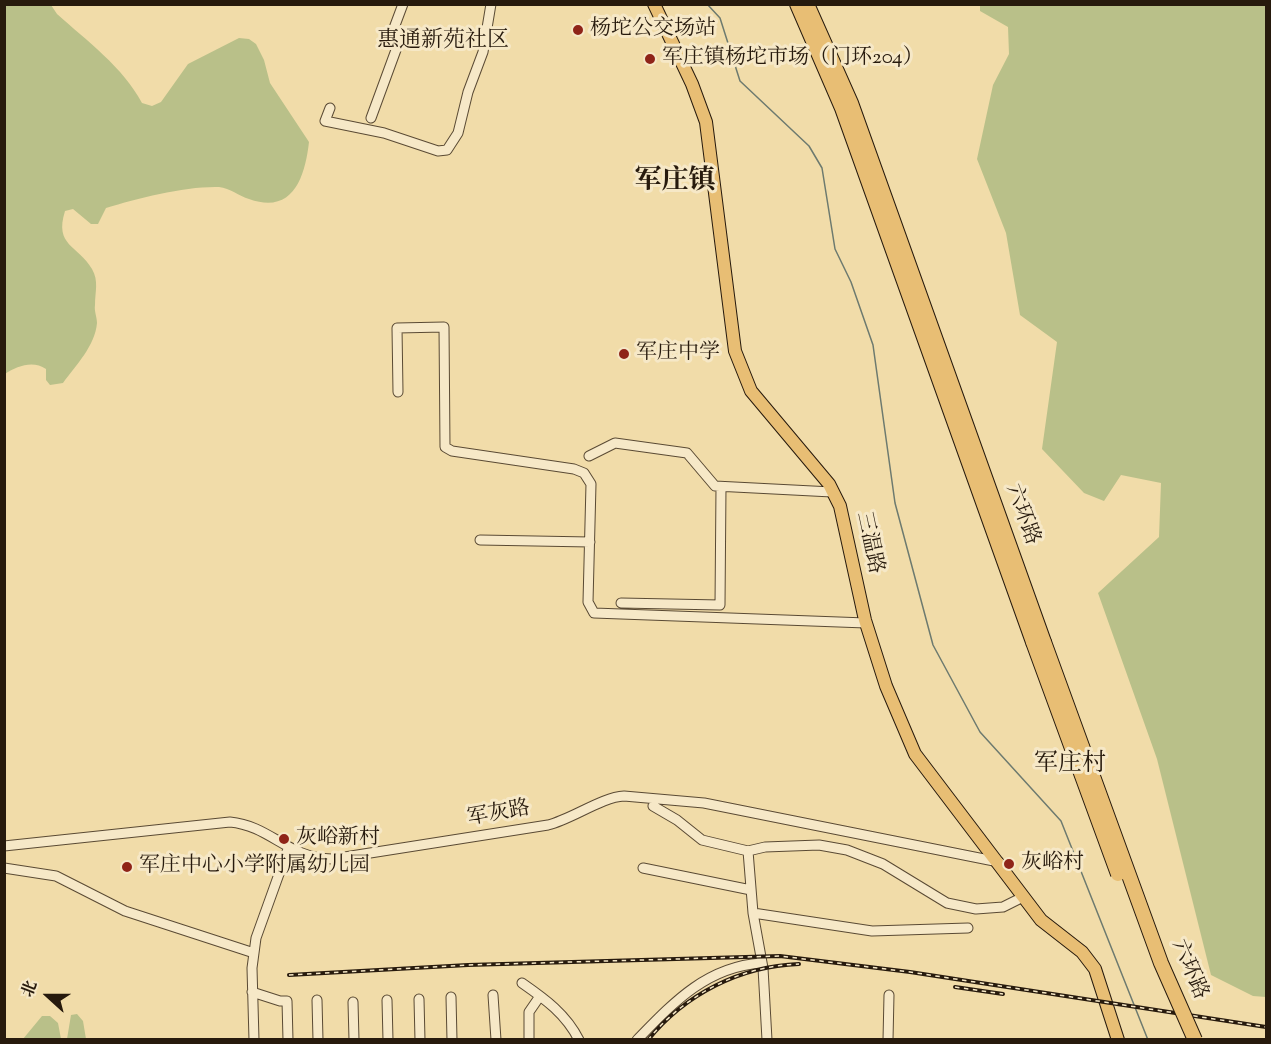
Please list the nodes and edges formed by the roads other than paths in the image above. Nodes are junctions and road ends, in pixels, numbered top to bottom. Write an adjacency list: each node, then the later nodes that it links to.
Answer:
1 (404, 4): 7 (street)
2 (491, 4): 6 (street)
3 (654, 4): 11 (main road, 三温路)
4 (797, 4): 16 (highway, 六环路)
5 (807, 4): 16 (highway, 六环路)
6 (330, 108)
7 (370, 118)
8 (398, 392): 13 (street)
9 (589, 456): 10 (street)
10 (722, 487): 11 (street); 14 (street)
11 (832, 492): 15 (main road, 三温路)
12 (480, 540): 13 (street)
13 (590, 542): 15 (street)
14 (621, 603)
15 (866, 623): 21 (main road, 三温路)
16 (1039, 642): 54 (highway, 六环路, bridge); 55 (highway, 六环路, bridge)
17 (652, 806): 20 (street)
18 (4, 846): 19 (street, 军灰路)
19 (288, 849): 21 (street, 军灰路); 28 (street)
20 (748, 851): 24 (street); 25 (street)
21 (999, 862): 25 (main road, 三温路)
22 (4, 868): 28 (street)
23 (643, 868): 24 (street)
24 (751, 890): 26 (street)
25 (1023, 897): 53 (main road, 三温路)
26 (753, 913): 27 (street); 29 (street)
27 (968, 928)
28 (254, 954): 31 (street)
29 (761, 963): 50 (street); 51 (street)
30 (522, 983): 34 (street)
31 (252, 992): 40 (street); 41 (street)
32 (889, 994): 52 (street)
33 (493, 995): 47 (street)
34 (540, 996): 48 (street); 49 (street)
35 (451, 997): 46 (street)
36 (418, 999): 45 (street)
37 (317, 1000): 42 (street)
38 (387, 1000): 44 (street)
39 (352, 1002): 43 (street)
40 (254, 1040)
41 (288, 1040)
42 (318, 1040)
43 (354, 1040)
44 (388, 1040)
45 (420, 1040)
46 (452, 1040)
47 (496, 1040)
48 (529, 1040)
49 (579, 1040)
50 (637, 1040)
51 (767, 1040)
52 (888, 1040)
53 (1118, 1040)
54 (1185, 1040)
55 (1195, 1040)

